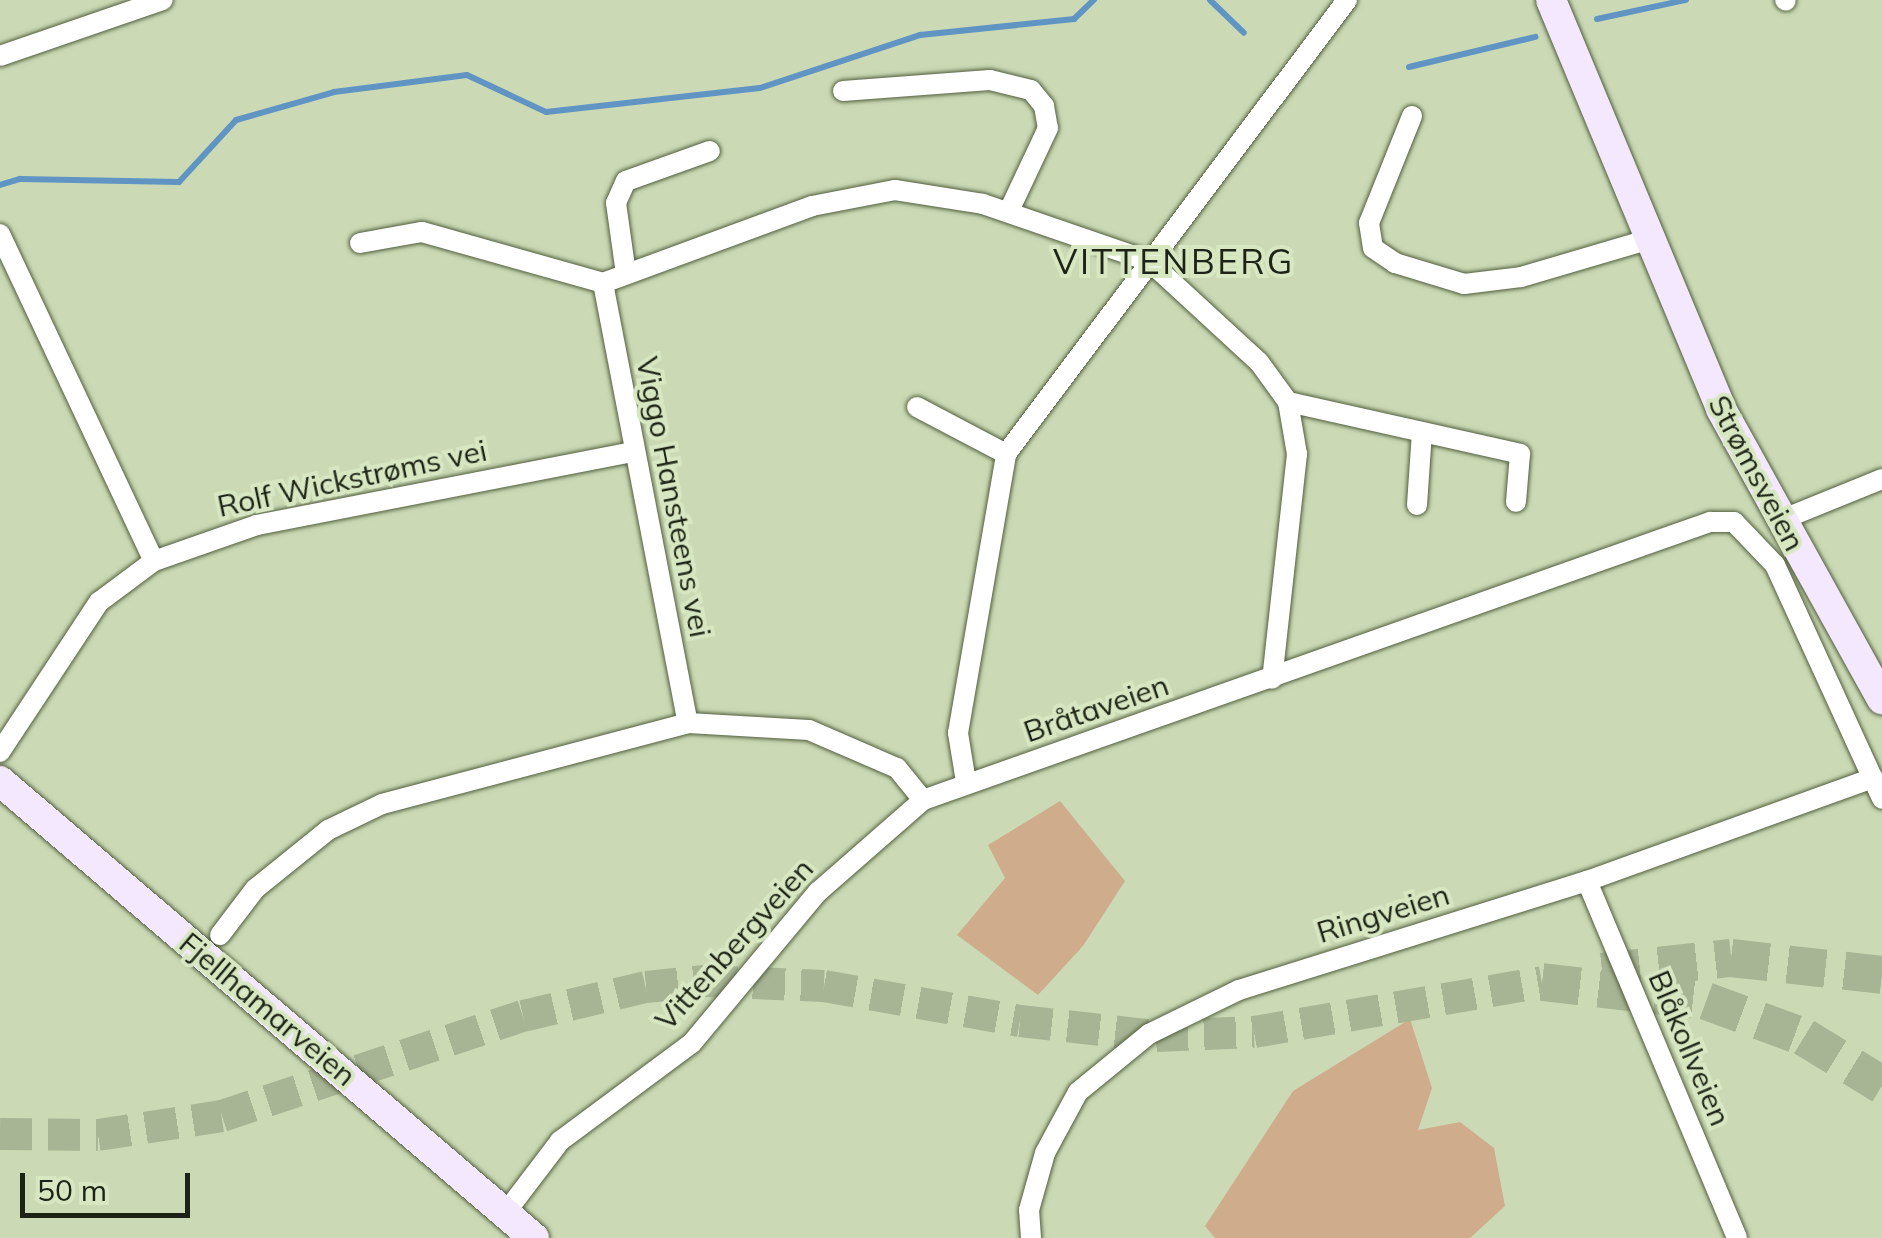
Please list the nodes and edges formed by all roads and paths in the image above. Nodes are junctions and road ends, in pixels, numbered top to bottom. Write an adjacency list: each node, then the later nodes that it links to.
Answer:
1 (163, 0): 4 (street)
2 (1347, 0): 12 (street)
3 (1551, 0): 10 (main road, Strømsveien)
4 (0, 56)
5 (843, 91): 8 (street)
6 (1412, 116): 10 (street)
7 (710, 150): 13 (street)
8 (1009, 211): 12 (street); 13 (street)
9 (0, 234): 24 (street)
10 (1650, 239): 23 (main road, Strømsveien)
11 (360, 243): 14 (street)
12 (1149, 261): 15 (street); 19 (street)
13 (626, 274): 14 (street)
14 (603, 284): 18 (street, Viggo Hansteens vei)
15 (1288, 402): 17 (street); 25 (street)
16 (917, 407): 19 (street)
17 (1422, 432): 21 (street); 22 (street)
18 (633, 452): 24 (street, Rolf Wickstrøms vei); 27 (street, Viggo Hansteens vei)
19 (1006, 454): 31 (street)
20 (1882, 479): 23 (street)
21 (1516, 502)
22 (1417, 504)
23 (1781, 520): 26 (main road, Strømsveien)
24 (154, 561): 28 (street, Rolf Wickstrøms vei)
25 (1272, 679): 29 (street, Bråtaveien); 31 (street, Bråtaveien)
26 (1882, 699)
27 (688, 722): 33 (street); 35 (street)
28 (0, 752)
29 (1874, 778): 32 (street, Bråtaveien); 34 (street, Ringveien)
30 (0, 782): 36 (main road, Fjellhamarveien)
31 (966, 782): 33 (street, Bråtaveien)
32 (1882, 798)
33 (923, 800): 36 (street, Vittenbergveien)
34 (1587, 882): 37 (street, Ringveien); 38 (street, Blåkollveien)
35 (220, 935)
36 (523, 1230)
37 (1031, 1238)
38 (1737, 1238)

